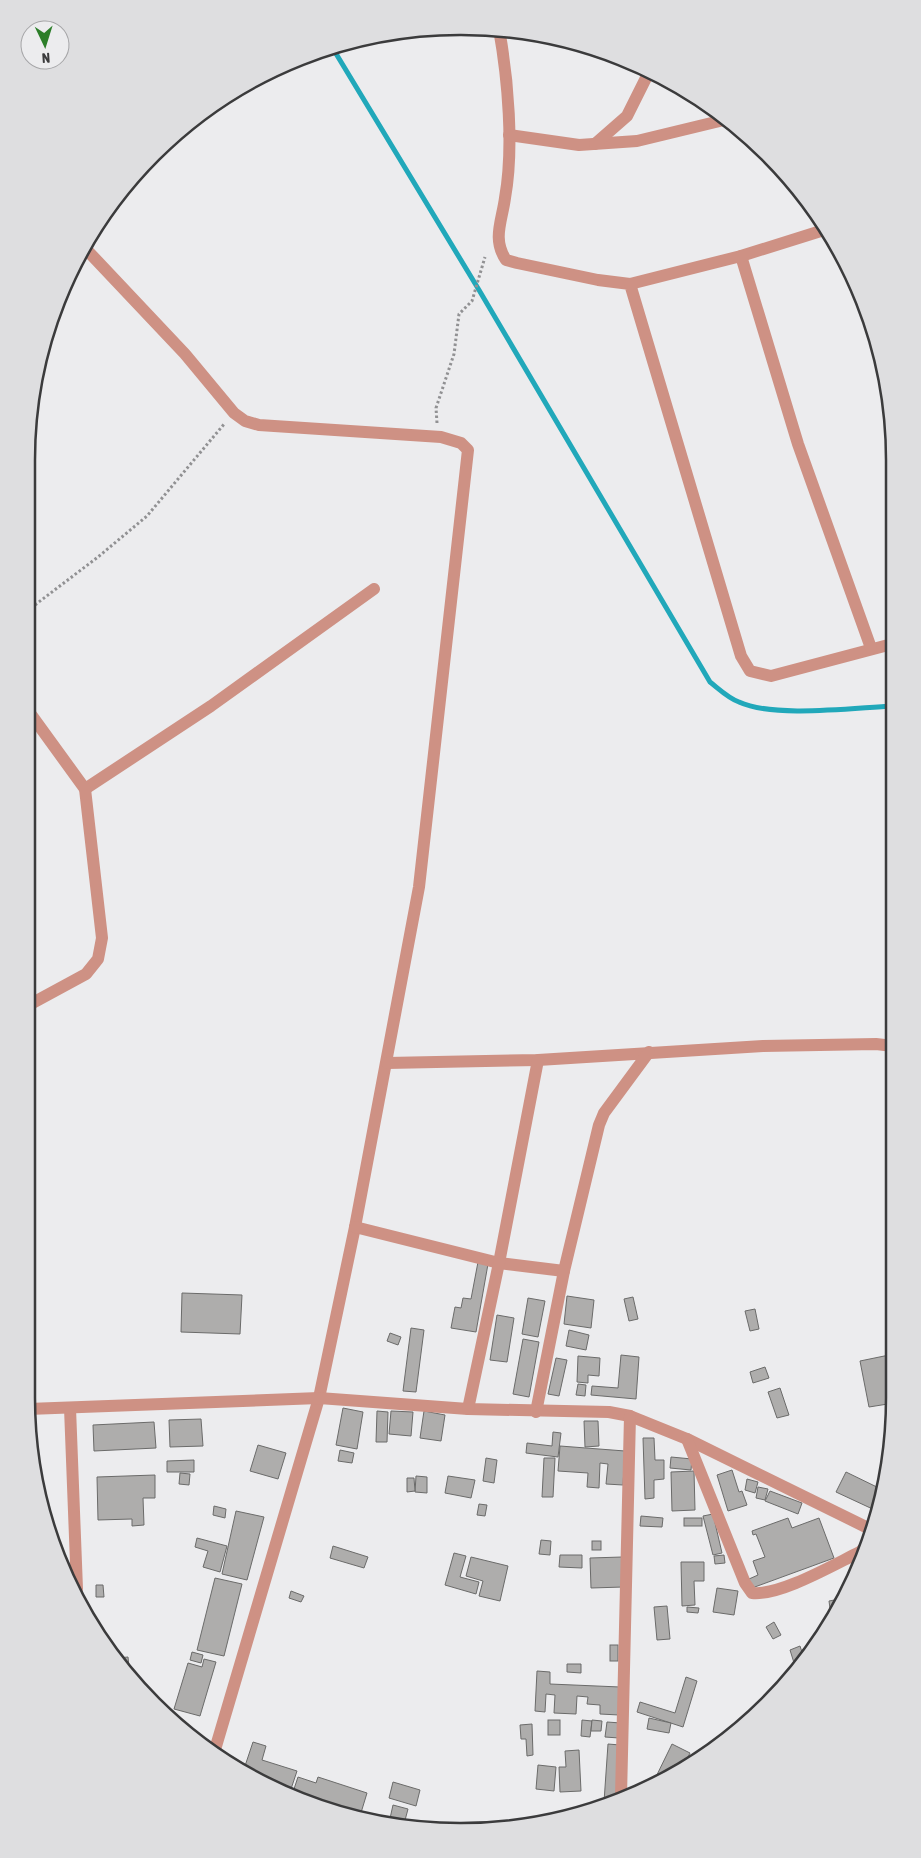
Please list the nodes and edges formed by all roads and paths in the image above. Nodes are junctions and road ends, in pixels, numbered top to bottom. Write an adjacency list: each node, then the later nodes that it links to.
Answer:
1 (500, 37): 4 (street)
2 (645, 77): 5 (street)
3 (718, 122): 5 (street)
4 (509, 135): 5 (street); 10 (street)
5 (595, 144)
6 (819, 232): 8 (street)
7 (89, 253): 11 (street)
8 (741, 256): 10 (street); 16 (street)
9 (485, 257): 12 (path)
10 (630, 284): 16 (street)
11 (234, 413): 12 (street); 14 (path)
12 (445, 438): 23 (street)
13 (374, 589): 18 (street)
14 (35, 605)
15 (886, 645): 16 (street)
16 (871, 648)
17 (35, 720): 18 (street)
18 (85, 789): 19 (street)
19 (35, 1002)
20 (886, 1045): 21 (street)
21 (649, 1052): 22 (street); 26 (street)
22 (538, 1060): 23 (street); 25 (street)
23 (387, 1063): 24 (street)
24 (355, 1227): 25 (street); 27 (street)
25 (499, 1263): 26 (street); 29 (street)
26 (564, 1270): 31 (street)
27 (319, 1398): 28 (street); 29 (street); 37 (street)
28 (70, 1408): 30 (street); 36 (street)
29 (468, 1409): 31 (street)
30 (35, 1410)
31 (536, 1412): 32 (street)
32 (630, 1416): 33 (street); 38 (street)
33 (687, 1439): 34 (street); 35 (street)
34 (865, 1527)
35 (856, 1554)
36 (77, 1581)
37 (216, 1746)
38 (621, 1792)

